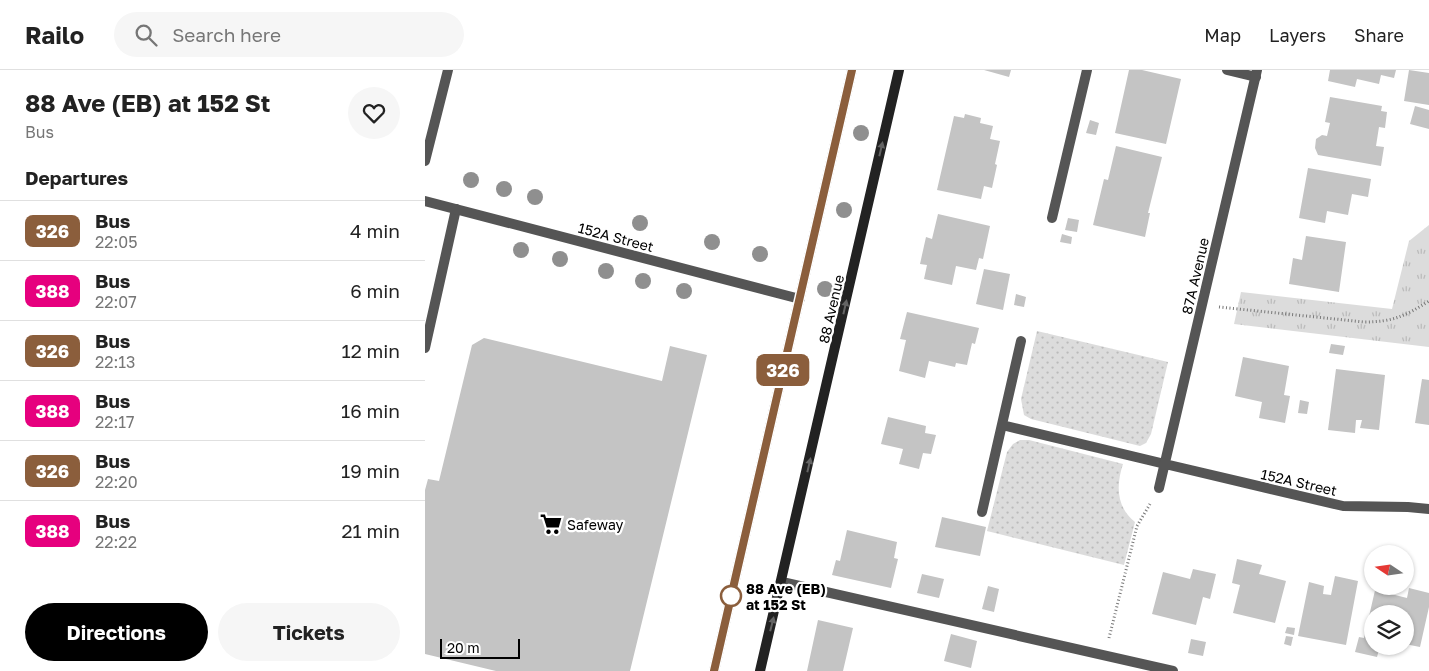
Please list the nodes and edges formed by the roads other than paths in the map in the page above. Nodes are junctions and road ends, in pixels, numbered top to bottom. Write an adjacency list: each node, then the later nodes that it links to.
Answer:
1 (447, 70): 7 (street)
2 (852, 70): 11 (main road)
3 (899, 70): 19 (main road, 88 Avenue, one-way to 3)
4 (1087, 70): 10 (street)
5 (1227, 70): 6 (street)
6 (1256, 73): 15 (street, 87A Avenue)
7 (425, 161)
8 (425, 201): 9 (street, 152A Street)
9 (455, 209): 11 (street, 152A Street); 13 (street)
10 (1052, 218)
11 (799, 299): 20 (main road)
12 (1021, 341): 14 (street)
13 (425, 348)
14 (1002, 425): 15 (street, 152A Street); 18 (street)
15 (1165, 464): 16 (street, 87A Avenue); 17 (street, 152A Street)
16 (1159, 488)
17 (1429, 509)
18 (982, 512)
19 (782, 582): 21 (main road, 88 Avenue, one-way to 19); 22 (street)
20 (713, 671)
21 (760, 671)
22 (1173, 671)

